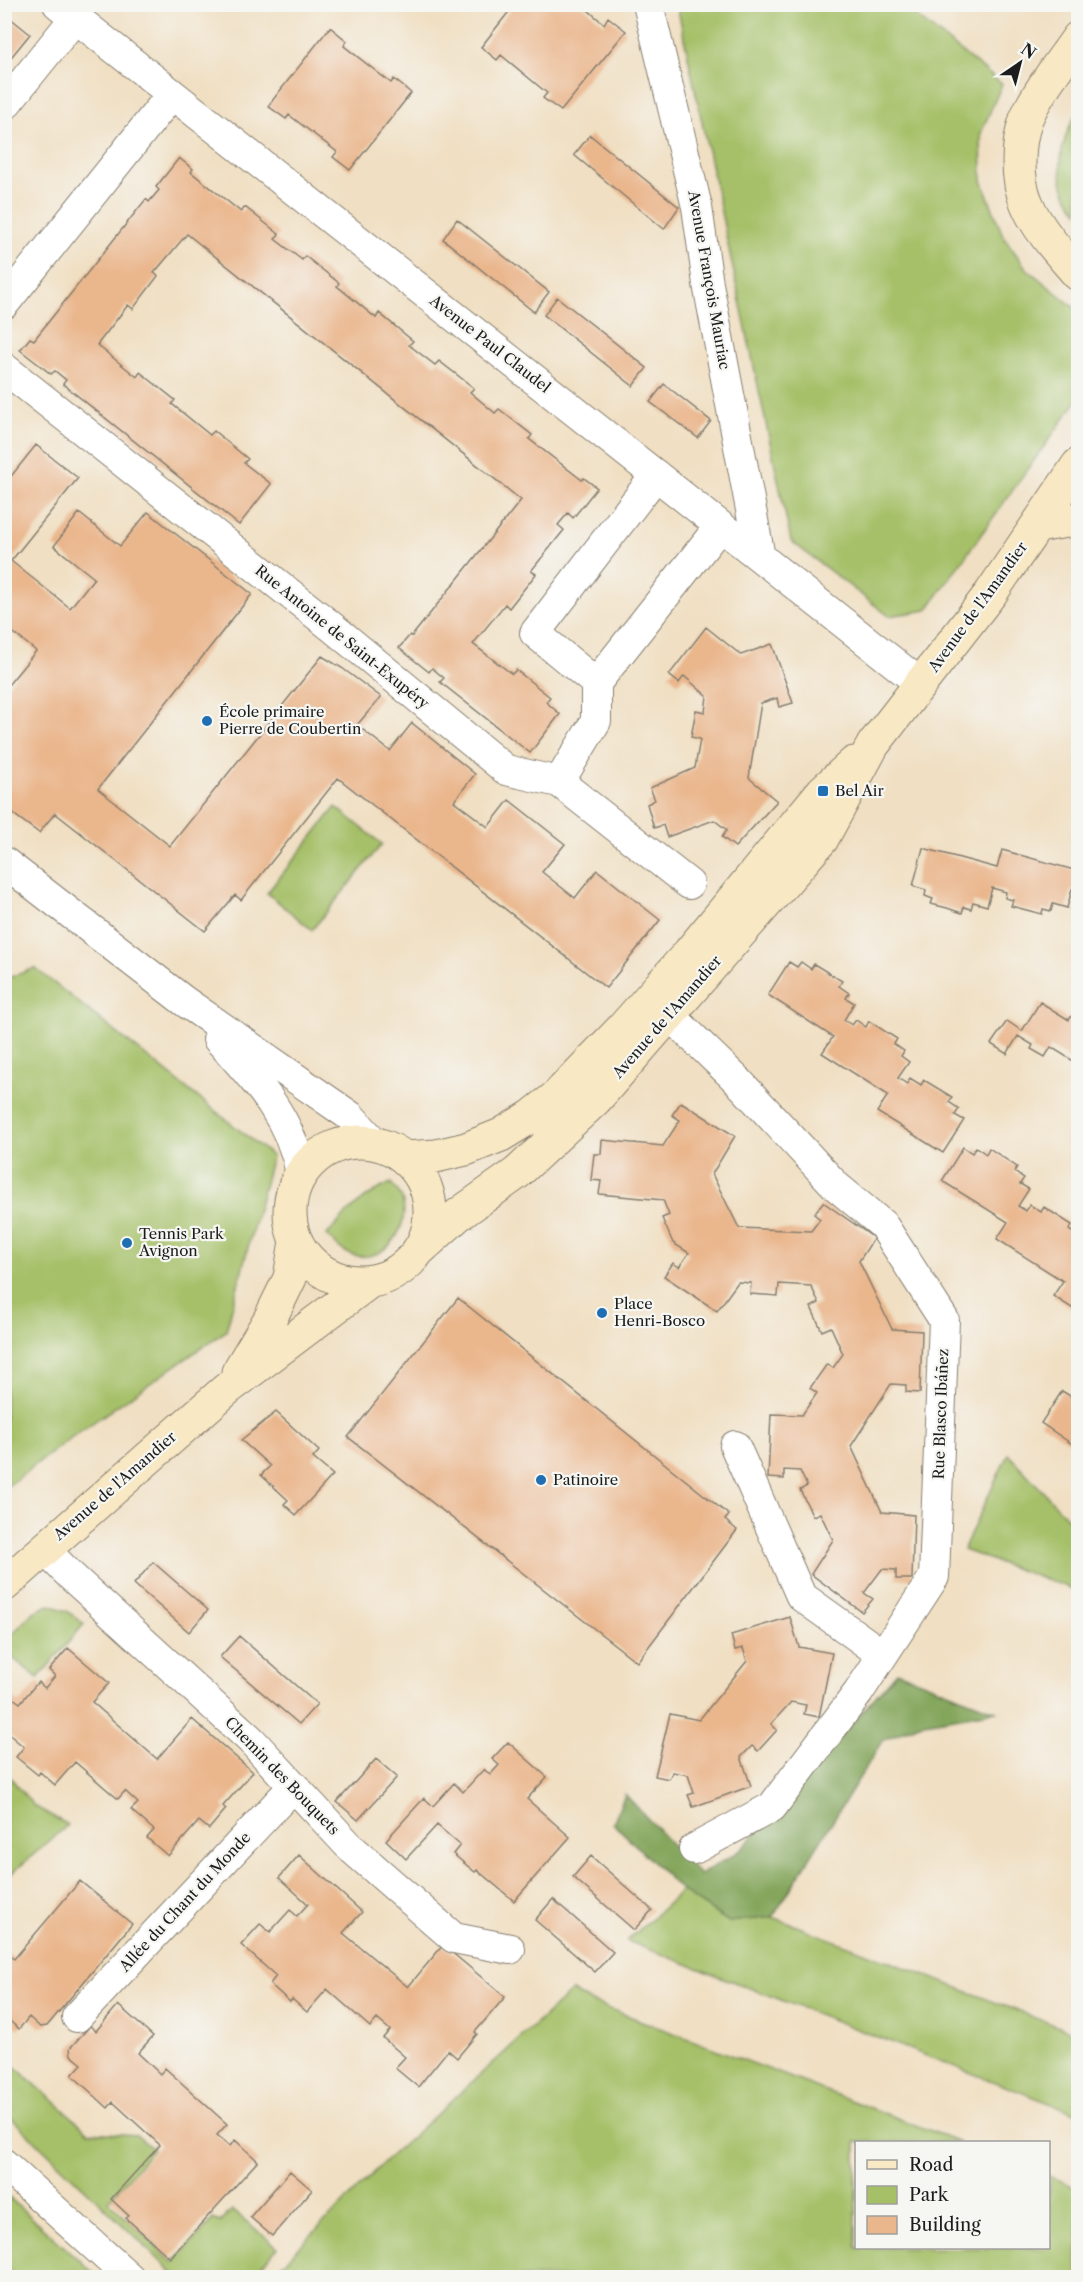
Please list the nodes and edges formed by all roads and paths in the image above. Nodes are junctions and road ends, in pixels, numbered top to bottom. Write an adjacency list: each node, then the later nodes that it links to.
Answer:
1 (648, 4): 15 (street, Avenue François Mauriac)
2 (67, 11): 4 (street, Avenue Paul Claudel); 5 (street)
3 (1078, 38): 6 (main road)
4 (172, 94): 8 (street); 11 (street, Avenue Paul Claudel)
5 (4, 106)
6 (1066, 248): 7 (main road)
7 (1078, 274)
8 (4, 304)
9 (4, 368): 18 (street, Rue Antoine de Saint-Exupéry)
10 (1078, 465): 14 (main road, Avenue de l'Amandier)
11 (656, 475): 13 (street, Avenue Paul Claudel); 16 (street)
12 (1078, 519): 14 (main road)
13 (720, 526): 15 (street, Avenue Paul Claudel); 16 (street)
14 (1038, 526): 17 (main road, Avenue de l'Amandier)
15 (760, 557): 17 (street, Avenue Paul Claudel)
16 (596, 683): 18 (street)
17 (921, 684): 22 (main road, Avenue de l'Amandier)
18 (559, 782): 20 (street, Rue Antoine de Saint-Exupéry)
19 (4, 862): 21 (street)
20 (689, 884)
21 (183, 1001): 23 (street); 25 (street)
22 (660, 1006): 24 (main road, Avenue de l'Amandier); 27 (main road, Avenue de l'Amandier); 33 (street, Rue Blasco Ibáñez)
23 (375, 1143): 24 (main road); 25 (main road)
24 (405, 1158): 27 (main road)
25 (301, 1173): 26 (main road)
26 (296, 1241): 28 (main road); 29 (main road, Avenue de l'Amandier)
27 (418, 1251): 28 (main road)
28 (369, 1282): 29 (main road, Avenue de l'Amandier)
29 (227, 1389): 31 (main road, Avenue de l'Amandier)
30 (735, 1446): 33 (street)
31 (44, 1549): 32 (main road, Avenue de l'Amandier); 34 (street, Chemin des Bouquets)
32 (4, 1585)
33 (883, 1655): 35 (street, Rue Blasco Ibáñez)
34 (293, 1787): 36 (street, Chemin des Bouquets); 37 (street, Allée du Chant du Monde)
35 (694, 1849)
36 (510, 1949)
37 (77, 2017)
38 (4, 2164): 39 (street)
39 (130, 2277)

